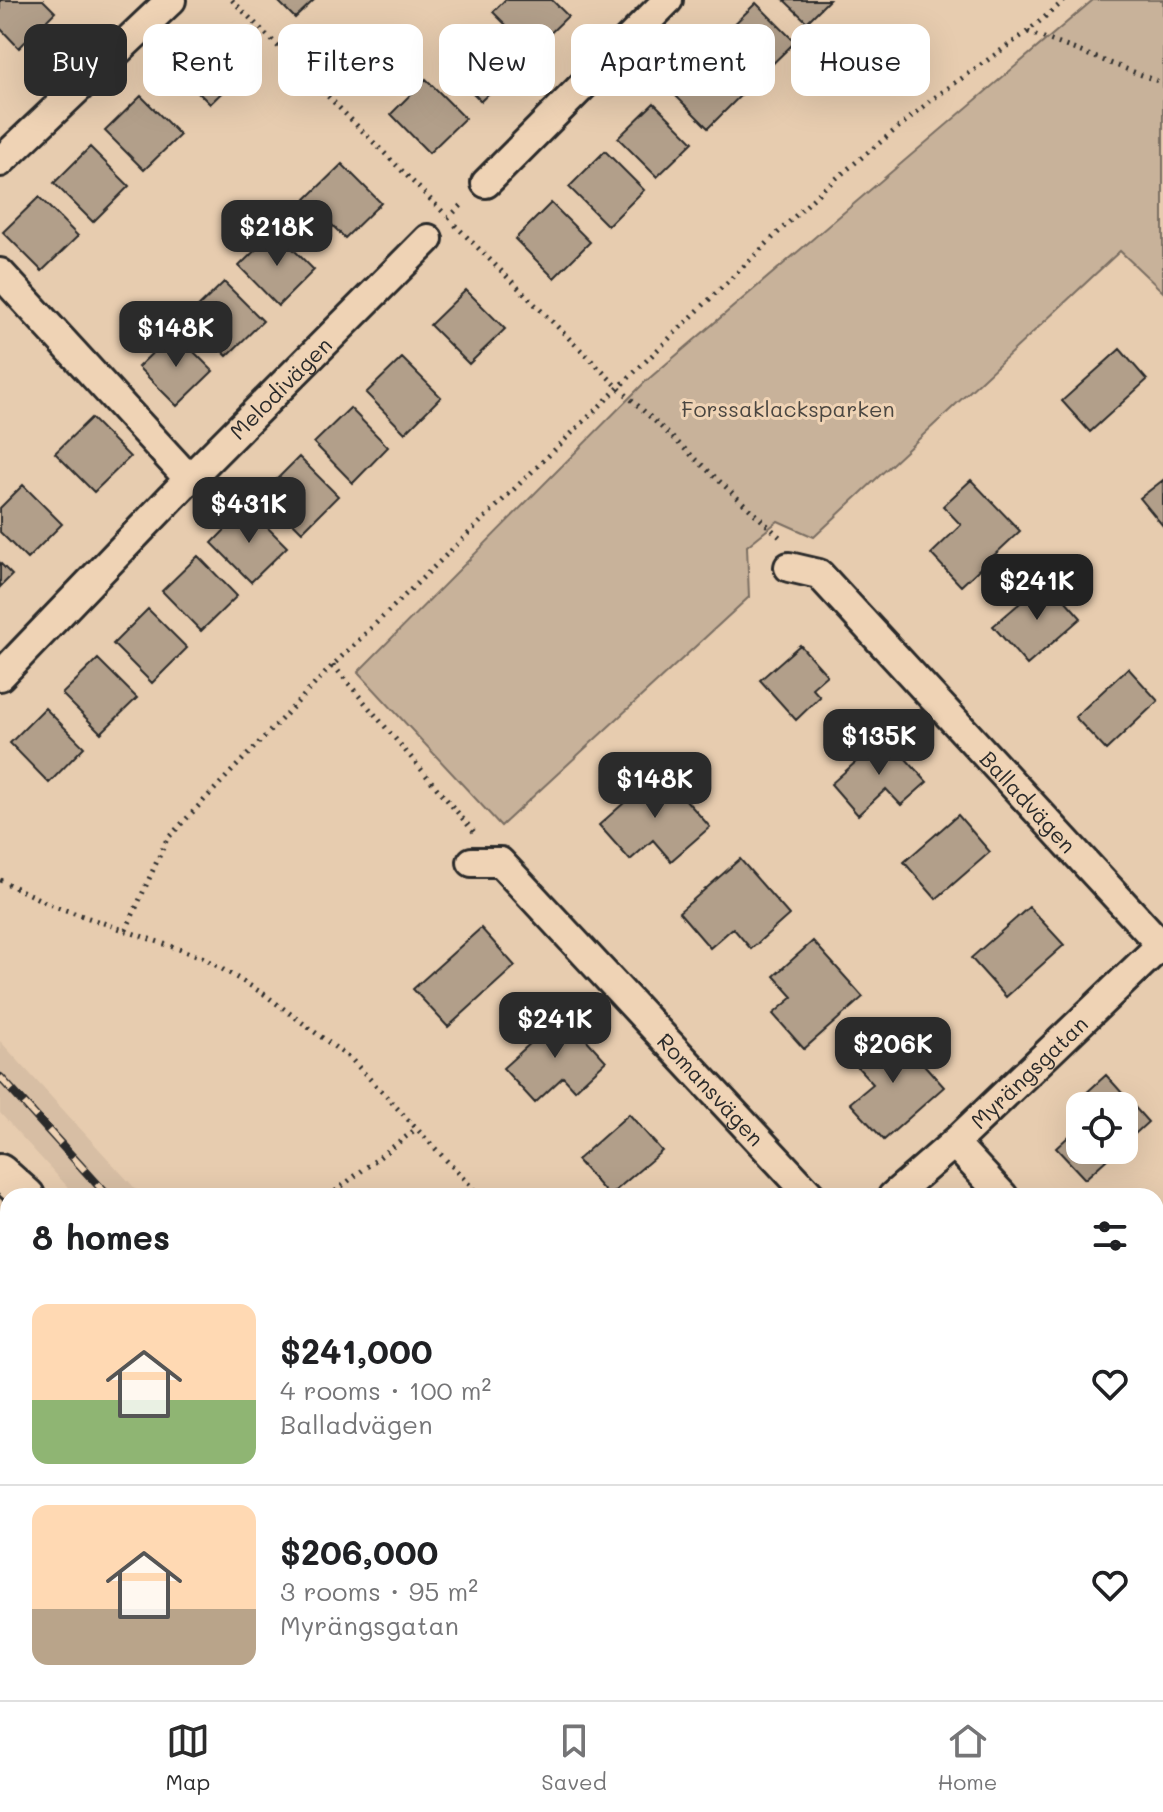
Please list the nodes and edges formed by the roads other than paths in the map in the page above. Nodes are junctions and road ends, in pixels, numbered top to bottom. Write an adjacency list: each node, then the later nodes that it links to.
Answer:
1 (171, 0): 3 (street)
2 (668, 0): 4 (street)
3 (0, 162)
4 (486, 183)
5 (428, 239): 7 (street, Melodivägen)
6 (0, 273): 7 (street)
7 (189, 479): 9 (street, Melodivägen)
8 (789, 567): 11 (street, Balladvägen)
9 (0, 676)
10 (472, 862): 15 (street, Romansvägen)
11 (1162, 944): 12 (street, Myrängsgatan)
12 (954, 1143): 16 (street, Myrängsgatan); 17 (street)
13 (0, 1172): 14 (street)
14 (18, 1188)
15 (804, 1188)
16 (902, 1188)
17 (996, 1188)

